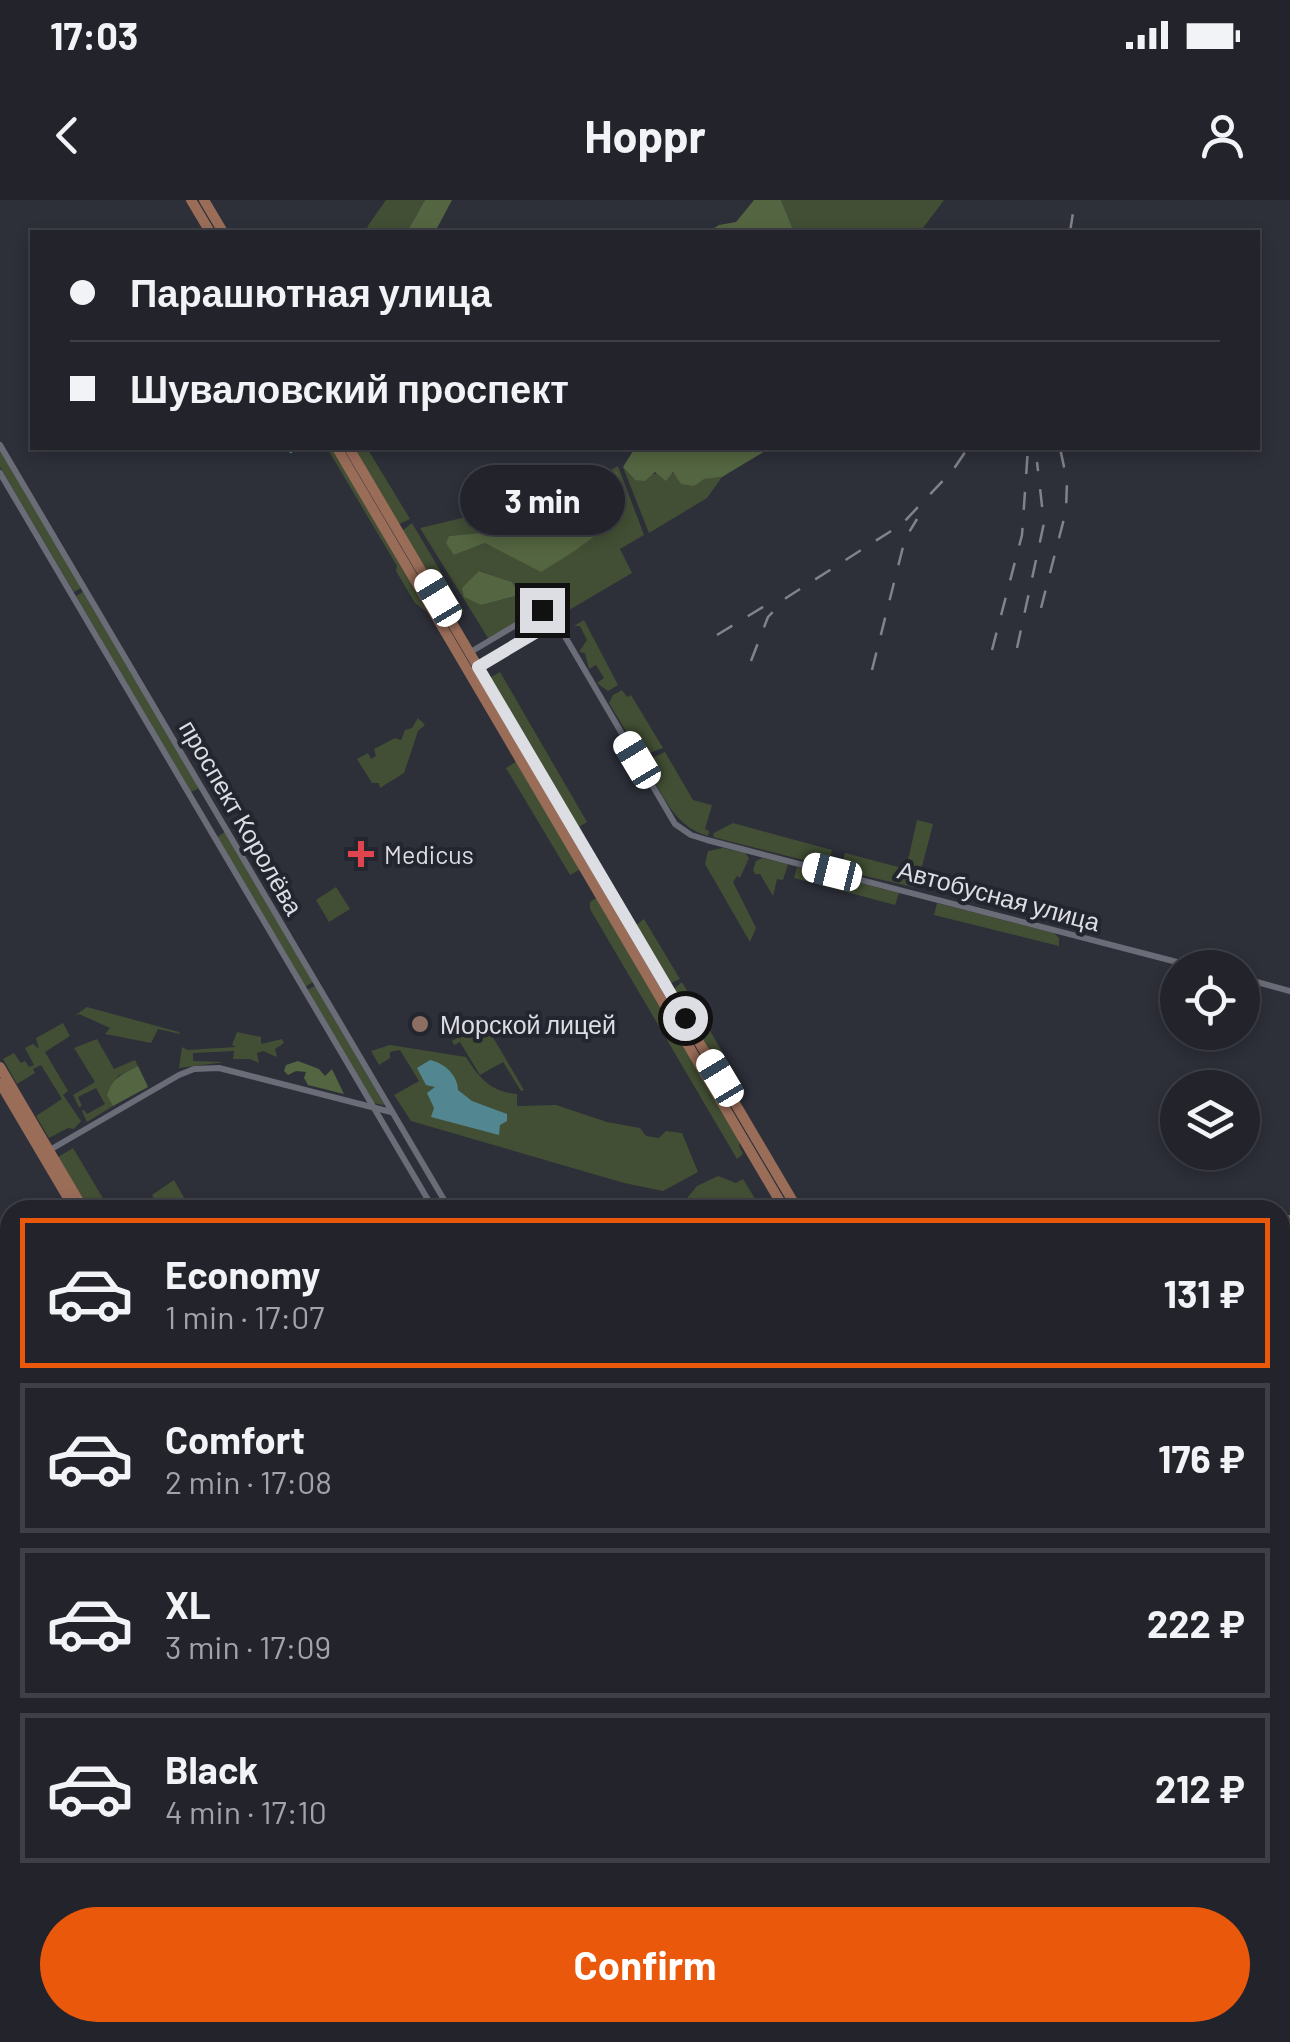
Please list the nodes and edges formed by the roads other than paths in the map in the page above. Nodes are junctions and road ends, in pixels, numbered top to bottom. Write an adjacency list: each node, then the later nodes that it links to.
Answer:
1 (192, 200): 3 (main road)
2 (204, 200): 4 (main road)
3 (209, 230)
4 (222, 230)
5 (0, 445): 17 (street, проспект Королёва)
6 (338, 450): 9 (main road)
7 (350, 450): 9 (main road)
8 (0, 473): 18 (street, проспект Королёва)
9 (433, 601): 15 (main road)
10 (550, 611): 11 (street); 12 (street); 13 (street)
11 (515, 626): 14 (street); 15 (street)
12 (545, 627): 13 (street); 14 (street)
13 (562, 632): 19 (street, Автобусная улица)
14 (524, 640): 16 (street)
15 (465, 655): 16 (main road)
16 (474, 670): 31 (main road); 32 (main road)
17 (225, 827): 18 (street); 25 (street, проспект Королёва)
18 (212, 834): 24 (street, проспект Королёва)
19 (1160, 958)
20 (1260, 983): 21 (street)
21 (1290, 991)
22 (0, 1067): 26 (main road)
23 (0, 1083): 26 (main road)
24 (373, 1107): 25 (street); 26 (street); 29 (street, проспект Королёва)
25 (391, 1112): 30 (street, проспект Королёва)
26 (46, 1152): 27 (main road); 28 (main road)
27 (70, 1200)
28 (77, 1200)
29 (428, 1200)
30 (444, 1200)
31 (779, 1200)
32 (792, 1200)

